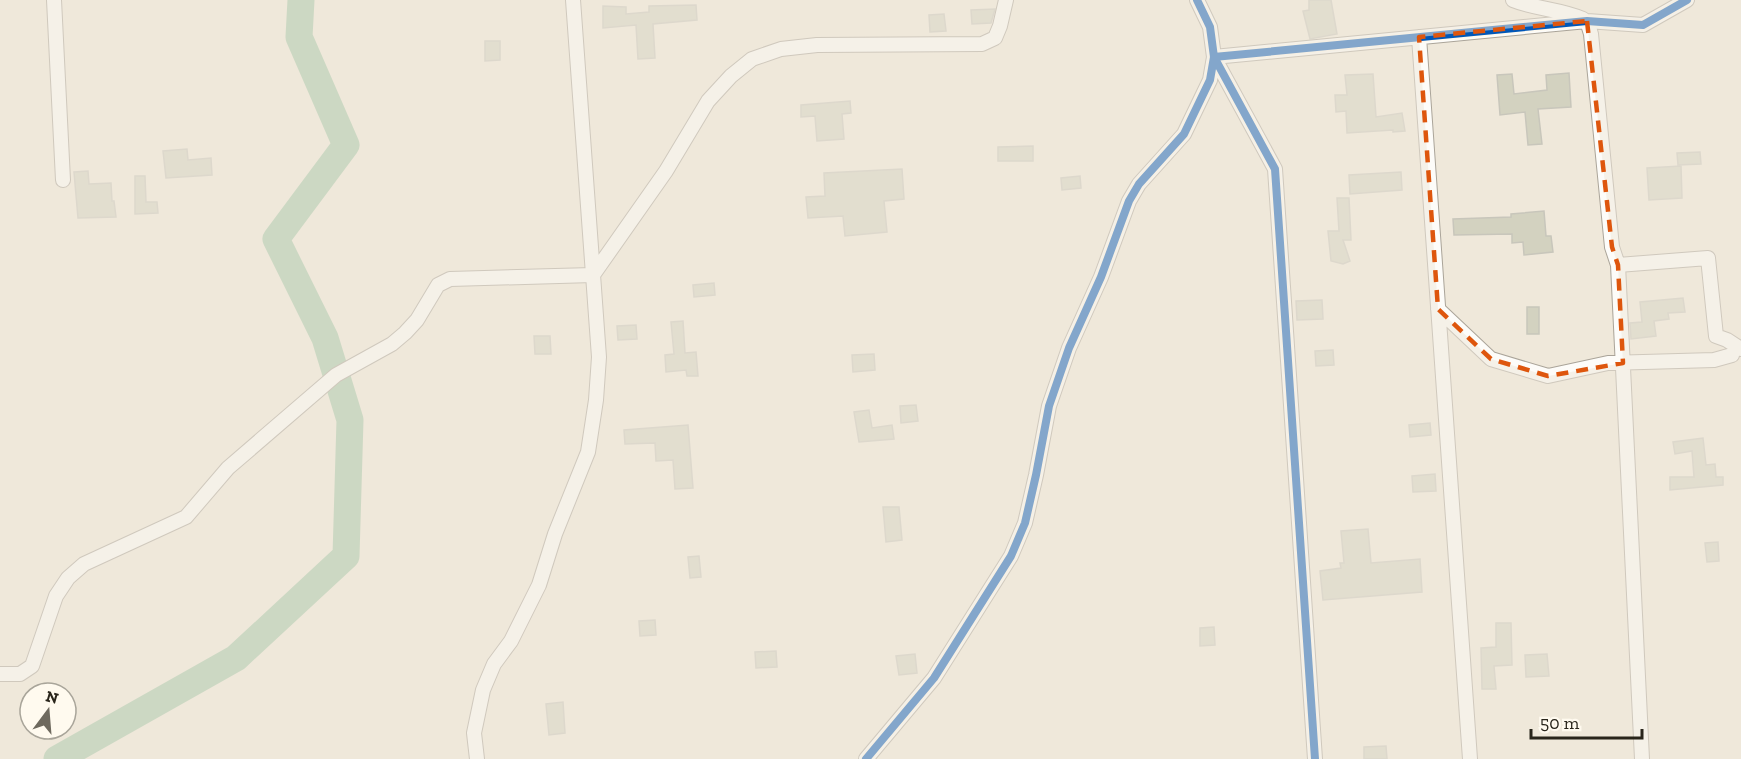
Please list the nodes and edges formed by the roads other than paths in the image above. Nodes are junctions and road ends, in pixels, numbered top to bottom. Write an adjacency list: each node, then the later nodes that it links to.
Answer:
1 (54, 0): 10 (street)
2 (573, 0): 12 (street)
3 (1006, 0): 12 (street)
4 (1197, 0): 9 (street)
5 (1513, 0): 7 (street)
6 (1687, 0): 7 (street)
7 (1587, 21): 8 (street); 11 (street)
8 (1419, 37): 9 (street); 13 (street)
9 (1214, 57): 18 (street); 19 (street)
10 (63, 180)
11 (1618, 265): 14 (street); 15 (street)
12 (593, 275): 16 (street); 17 (street)
13 (1438, 309): 15 (street); 20 (street)
14 (1736, 352): 15 (street)
15 (1623, 363): 21 (street)
16 (0, 674)
17 (477, 759)
18 (866, 759)
19 (1315, 759)
20 (1470, 759)
21 (1642, 759)

